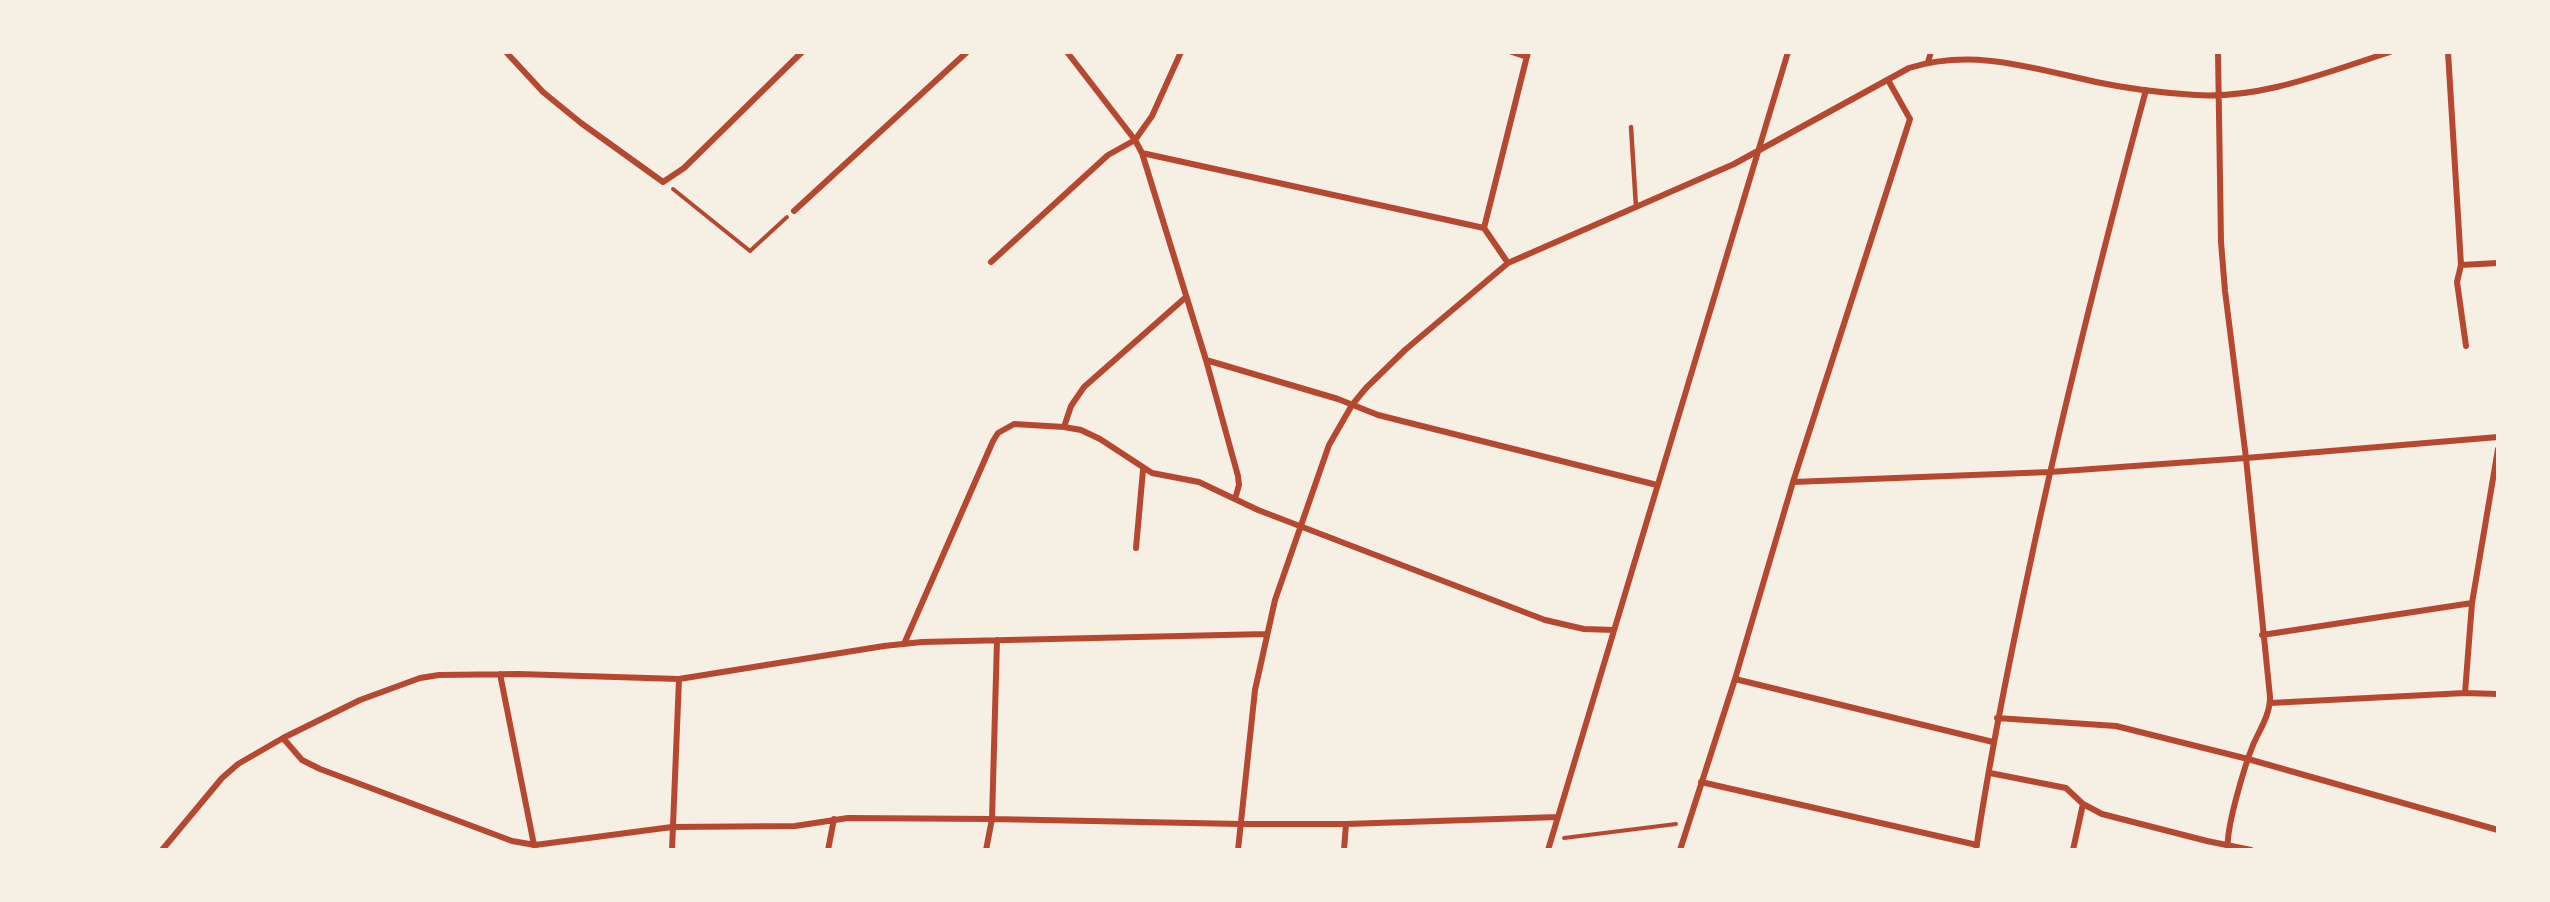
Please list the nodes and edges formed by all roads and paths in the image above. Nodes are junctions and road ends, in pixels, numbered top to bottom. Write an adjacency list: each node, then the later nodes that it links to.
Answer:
1 (506, 52): 21 (street)
2 (802, 52): 21 (street)
3 (967, 52): 23 (street)
4 (1067, 52): 18 (street)
5 (1181, 52): 18 (street)
6 (1512, 52): 12 (street)
7 (1788, 52): 20 (street)
8 (1931, 52): 13 (street)
9 (2218, 52): 16 (street)
10 (2390, 52): 16 (street)
11 (2448, 52): 28 (street)
12 (1528, 55): 24 (street)
13 (1929, 62): 14 (street); 15 (street)
14 (1888, 80): 20 (street); 39 (street)
15 (2146, 90): 16 (street); 38 (street)
16 (2217, 95): 36 (street)
17 (1631, 127): 22 (lane)
18 (1135, 140): 19 (street); 25 (street)
19 (1142, 153): 24 (street); 29 (street)
20 (1756, 153): 22 (street); 40 (street)
21 (663, 182): 23 (path)
22 (1636, 207): 26 (street)
23 (794, 211)
24 (1484, 228): 26 (street)
25 (991, 262)
26 (1508, 263): 32 (street)
27 (2498, 263): 28 (street)
28 (2460, 265): 30 (street)
29 (1186, 297): 31 (street); 33 (street)
30 (2466, 346)
31 (1206, 360): 32 (street); 41 (street)
32 (1352, 405): 40 (street); 42 (street)
33 (1064, 427): 37 (street); 49 (street)
34 (2498, 437): 36 (street)
35 (2498, 449): 44 (street)
36 (2246, 458): 38 (street); 47 (street)
37 (1143, 470): 41 (street); 43 (street)
38 (2050, 472): 39 (street); 56 (street)
39 (1793, 482): 52 (street)
40 (1657, 485): 45 (street)
41 (1235, 499): 42 (street)
42 (1300, 526): 45 (street); 46 (street)
43 (1136, 548)
44 (2472, 603): 47 (street); 53 (street)
45 (1614, 630): 63 (street)
46 (1266, 634): 48 (street); 68 (street)
47 (2262, 634): 55 (street)
48 (998, 640): 49 (street); 65 (street)
49 (904, 644): 51 (street)
50 (500, 674): 51 (street); 57 (street); 72 (street)
51 (679, 679): 69 (street)
52 (1735, 680): 58 (street); 61 (street)
53 (2465, 693): 54 (street); 55 (street)
54 (2498, 694)
55 (2270, 703): 59 (street)
56 (1997, 718): 58 (street); 59 (street)
57 (283, 738): 72 (street); 75 (street)
58 (1993, 742): 60 (street)
59 (2248, 759): 70 (street); 74 (street)
60 (1990, 773): 62 (street); 73 (street)
61 (1701, 782): 66 (street); 73 (street)
62 (2082, 804): 74 (street); 83 (street)
63 (1558, 817): 67 (street); 71 (street)
64 (834, 819): 65 (street); 69 (street); 77 (street)
65 (992, 819): 68 (street); 78 (street)
66 (1688, 823): 71 (path); 82 (street)
67 (1346, 824): 68 (street); 80 (street)
68 (1241, 825): 79 (street)
69 (672, 827): 72 (street); 76 (street)
70 (2498, 830)
71 (1551, 839): 81 (street)
72 (535, 847)
73 (1976, 847)
74 (2228, 847): 84 (street)
75 (162, 849)
76 (672, 849)
77 (828, 849)
78 (986, 849)
79 (1238, 849)
80 (1344, 849)
81 (1548, 849)
82 (1680, 849)
83 (2073, 849)
84 (2251, 849)

